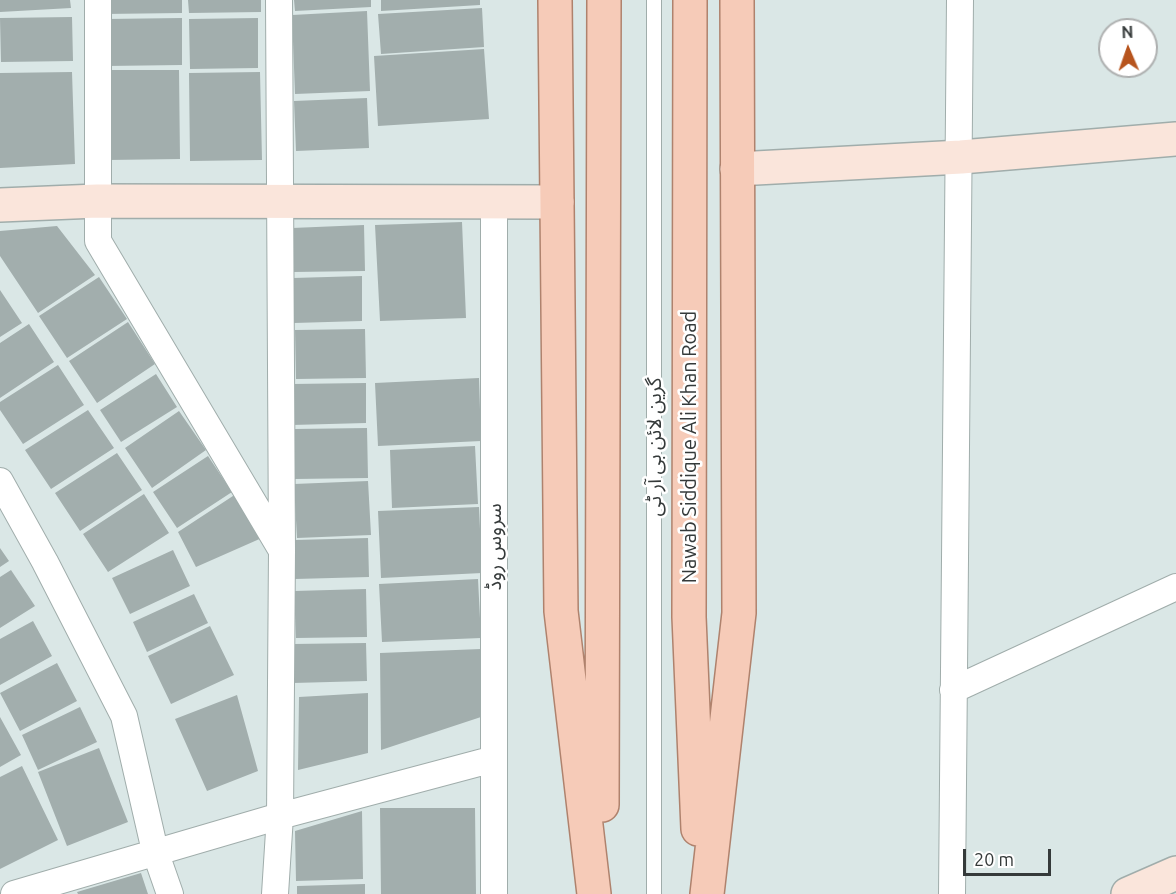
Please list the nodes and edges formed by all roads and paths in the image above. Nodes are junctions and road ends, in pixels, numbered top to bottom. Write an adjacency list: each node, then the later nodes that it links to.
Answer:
1 (98, 0): 12 (street)
2 (279, 0): 13 (street)
3 (555, 0): 15 (main road)
4 (604, 0): 30 (main road)
5 (654, 0): 31 (lane, گرین لائن بی آر ٹی)
6 (690, 0): 32 (main road, Nawab Siddique Ali Khan Road)
7 (737, 0): 11 (main road)
8 (960, 0): 10 (street)
9 (1176, 139): 10 (street)
10 (961, 157): 11 (street); 20 (street)
11 (737, 169): 33 (main road)
12 (97, 201): 13 (street); 16 (street); 18 (street)
13 (280, 201): 14 (street); 18 (street)
14 (494, 201): 15 (street); 21 (street, سروس روڈ)
15 (557, 202): 29 (main road)
16 (0, 205)
17 (0, 481): 23 (street)
18 (282, 550): 22 (street)
19 (1176, 587): 20 (street)
20 (953, 690): 34 (street)
21 (495, 759): 22 (street); 28 (street, سروس روڈ)
22 (280, 816): 23 (street); 27 (street)
23 (155, 851): 25 (street); 26 (street)
24 (1176, 873): 35 (street)
25 (14, 894)
26 (170, 894)
27 (275, 894)
28 (494, 894)
29 (594, 894)
30 (602, 894)
31 (654, 894)
32 (701, 894)
33 (707, 894)
34 (952, 894)
35 (1128, 894)

